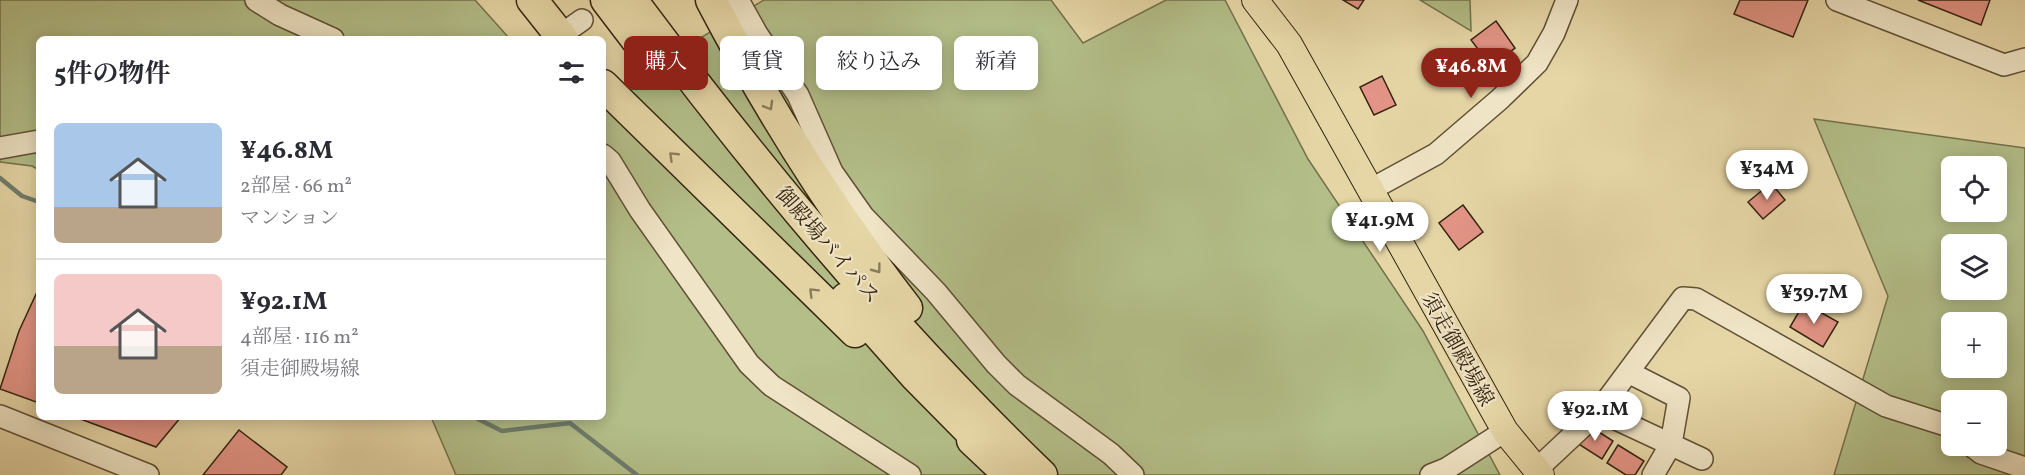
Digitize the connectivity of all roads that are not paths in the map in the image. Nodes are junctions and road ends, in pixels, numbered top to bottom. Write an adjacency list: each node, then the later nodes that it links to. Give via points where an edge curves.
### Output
1 (256, 0): 11 (street)
2 (532, 0): 10 (highway)
3 (606, 0): 30 (highway, 御殿場バイパス, via 831,282)
4 (632, 0): 31 (highway, 御殿場バイパス, via 749,153 844,266)
5 (711, 0): 32 (highway, one-way to 32, via 792,146 848,231 946,359)
6 (738, 0): 33 (street, via 798,95 832,172 863,216 1017,385 1111,454)
7 (1255, 0): 17 (main road, 須走御殿場線, via 1289,44)
8 (1567, 0): 17 (street, via 1537,63 1500,99 1436,154)
9 (1837, 0): 12 (street, via 2004,65)
10 (565, 34)
11 (326, 36)
12 (2025, 59)
13 (606, 88): 30 (highway, one-way to 13, via 832,312)
14 (36, 142): 15 (street)
15 (0, 148)
16 (606, 158): 29 (street, via 749,364 772,386)
17 (1370, 190): 22 (main road, 須走御殿場線)
18 (1628, 372): 19 (street); 21 (street, via 1683,298 1696,299 1886,406); 23 (street, via 1679,398)
19 (1599, 411): 23 (street); 27 (street)
20 (0, 416): 28 (street)
21 (1941, 424)
22 (1505, 431): 27 (main road, 須走御殿場線); 34 (street)
23 (1671, 444): 25 (street); 35 (street)
24 (1990, 456): 26 (street)
25 (1702, 459)
26 (2025, 468)
27 (1539, 473)
28 (148, 475)
29 (910, 475)
30 (1010, 475)
31 (1042, 475)
32 (1048, 475)
33 (1133, 475)
34 (1431, 475)
35 (1653, 475)

